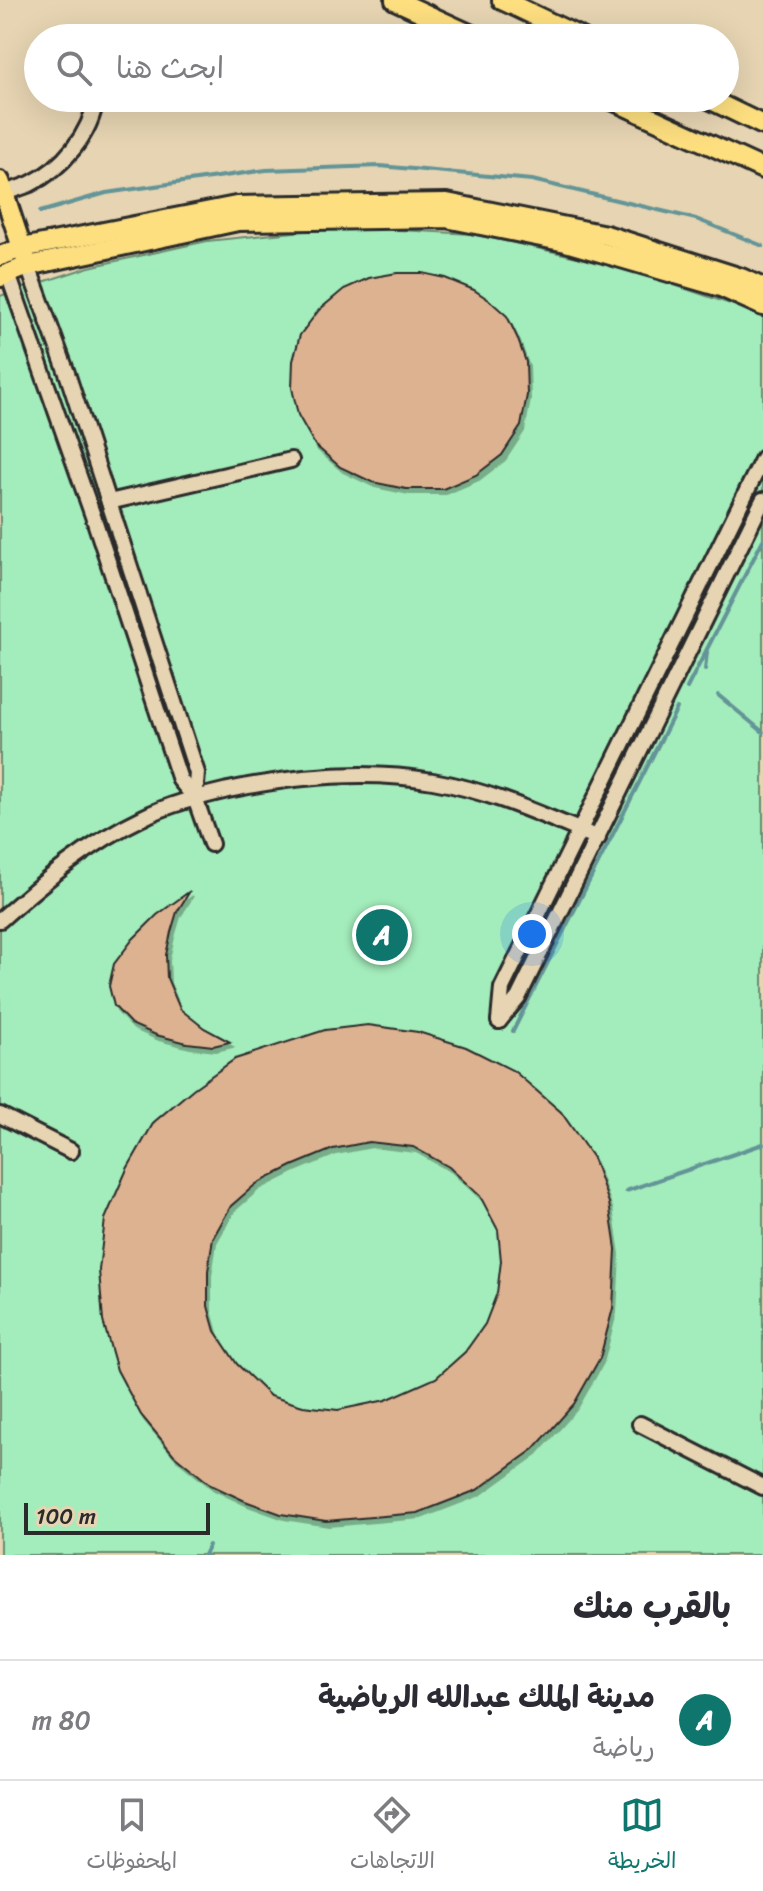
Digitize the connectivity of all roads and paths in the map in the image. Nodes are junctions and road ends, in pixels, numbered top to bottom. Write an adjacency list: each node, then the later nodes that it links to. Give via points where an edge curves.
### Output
1 (395, 0): 3 (main road)
2 (502, 0): 4 (main road)
3 (447, 24)
4 (553, 24)
5 (94, 112): 10 (street, via 81,140 58,164 31,183)
6 (639, 112): 9 (main road)
7 (736, 112): 8 (main road)
8 (763, 125)
9 (763, 169)
10 (1, 189): 12 (main road)
11 (0, 254): 12 (main road); 13 (main road)
12 (25, 257): 13 (main road); 14 (main road, via 236,206 447,203 606,235); 15 (main road, via 238,221 446,218 566,242 721,287); 19 (street)
13 (4, 275): 20 (street, via 94,519 180,780)
14 (763, 288)
15 (763, 306)
16 (763, 458): 21 (street)
17 (291, 460): 19 (street)
18 (763, 500): 22 (street)
19 (109, 502): 20 (street, via 197,773)
20 (195, 798): 21 (street, via 323,775 380,775 483,793); 23 (street); 24 (street, via 142,817 89,848)
21 (581, 831): 22 (street); 22 (street, via 502,988 499,1021 518,998)
22 (598, 838)
23 (211, 844)
24 (0, 920)
25 (0, 1115): 26 (street)
26 (71, 1151)
27 (640, 1424): 28 (street)
28 (763, 1487)

